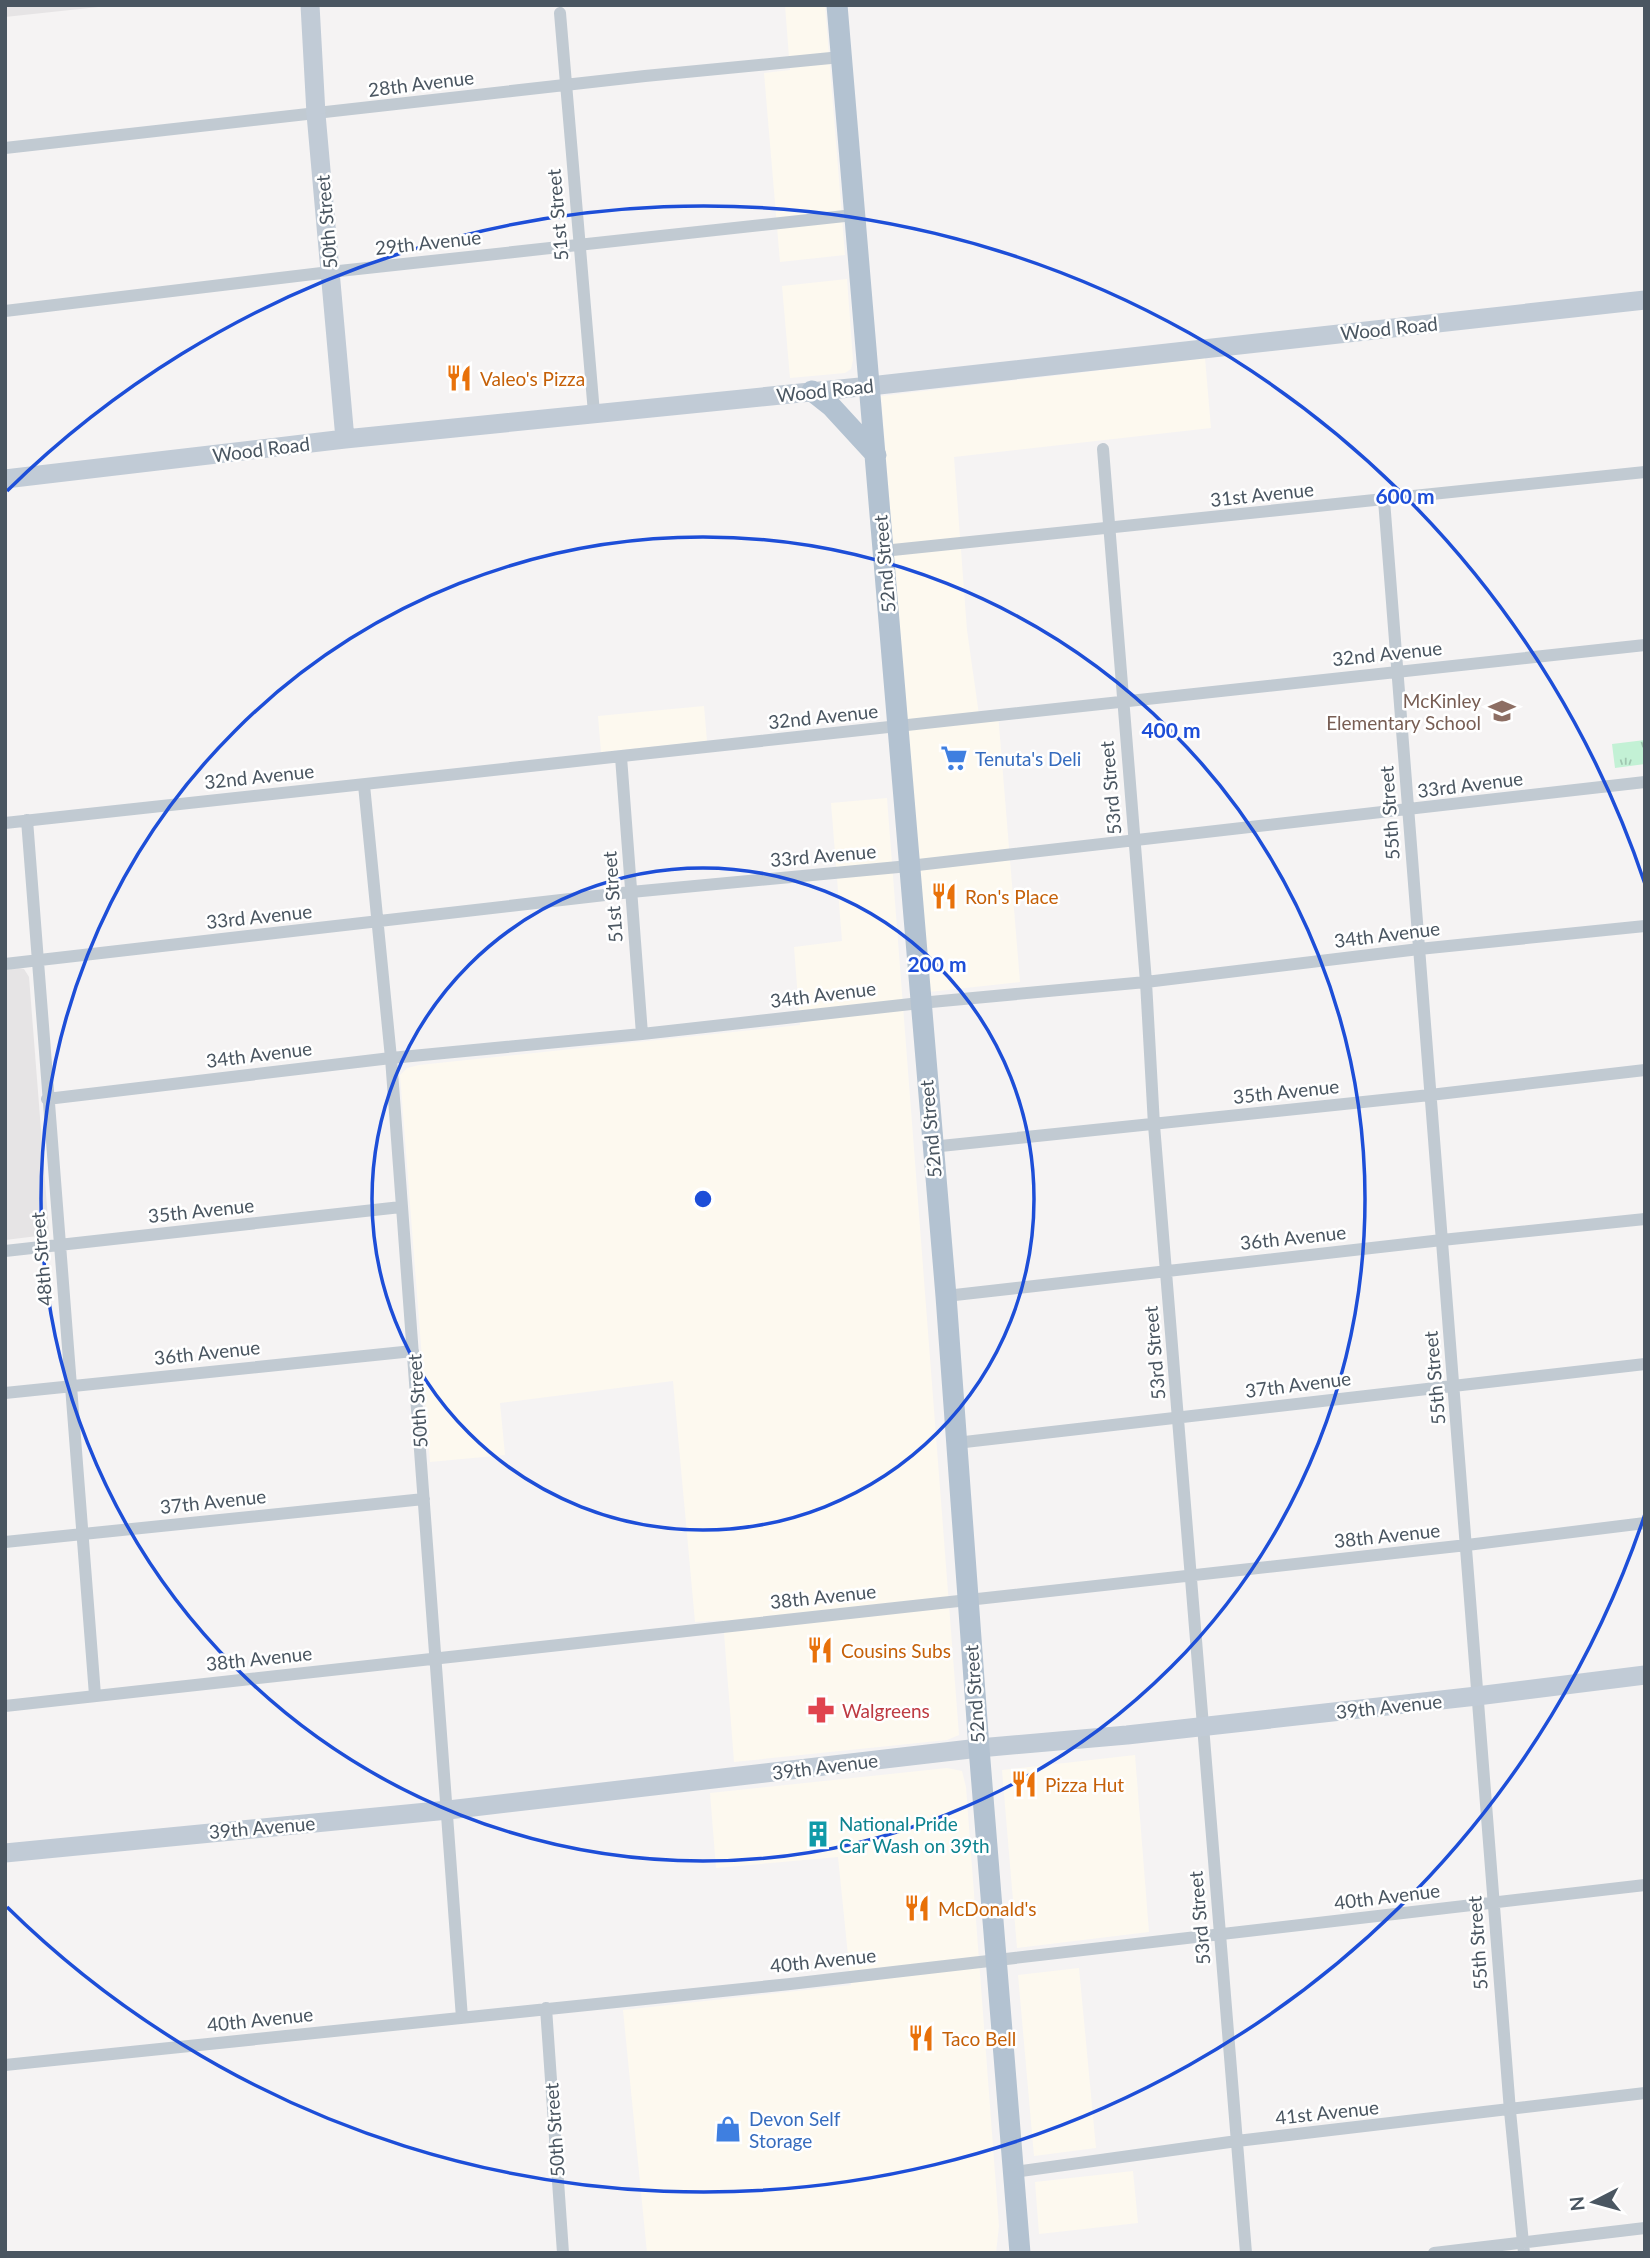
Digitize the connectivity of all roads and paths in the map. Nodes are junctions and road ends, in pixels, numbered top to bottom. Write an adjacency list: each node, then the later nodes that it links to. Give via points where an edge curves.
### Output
1 (310, 5): 6 (street, 50th Street)
2 (837, 5): 4 (main road, 52nd Street)
3 (560, 13): 5 (street, 51st Street)
4 (841, 57): 5 (street, 28th Avenue); 8 (main road, 52nd Street)
5 (566, 85): 6 (street, 28th Avenue); 9 (street, 51st Street)
6 (316, 114): 7 (street, 28th Avenue); 10 (street, 50th Street)
7 (5, 148)
8 (854, 215): 9 (street, 29th Avenue); 13 (main road, 52nd Street)
9 (579, 245): 10 (street, 29th Avenue); 15 (street, 51st Street)
10 (330, 272): 12 (street, 29th Avenue); 16 (street, 50th Street)
11 (1645, 300): 13 (street, Wood Road)
12 (5, 310)
13 (870, 386): 14 (street, Wood Road); 18 (main road, 52nd Street)
14 (812, 391): 15 (street, Wood Road); 18 (main road)
15 (594, 413): 16 (street, Wood Road)
16 (345, 439): 20 (street, Wood Road)
17 (1103, 449): 22 (street, 53rd Street)
18 (876, 455): 23 (main road, 52nd Street)
19 (1645, 472): 21 (street, 31st Avenue)
20 (5, 479)
21 (1384, 500): 22 (street, 31st Avenue); 25 (street, 55th Street)
22 (1109, 529): 23 (street, 31st Avenue); 26 (street, 53rd Street)
23 (883, 551): 27 (main road, 52nd Street)
24 (1645, 645): 25 (street, 32nd Avenue)
25 (1397, 671): 26 (street, 32nd Avenue); 31 (street, 55th Street)
26 (1122, 701): 27 (street, 32nd Avenue); 34 (street, 53rd Street)
27 (897, 727): 28 (street, 32nd Avenue); 35 (main road, 52nd Street)
28 (621, 757): 30 (street, 32nd Avenue); 36 (street, 51st Street)
29 (1645, 782): 31 (street, 33rd Avenue)
30 (364, 785): 32 (street, 32nd Avenue); 37 (street, 50th Street)
31 (1408, 811): 34 (street, 33rd Avenue); 39 (street, 55th Street)
32 (27, 820): 33 (street, 32nd Avenue); 40 (street, 48th Street)
33 (5, 823)
34 (1133, 840): 35 (street, 33rd Avenue); 42 (street, 53rd Street)
35 (909, 866): 36 (street, 33rd Avenue); 43 (main road, 52nd Street)
36 (631, 892): 37 (street, 33rd Avenue); 44 (street, 51st Street)
37 (378, 922): 40 (street, 33rd Avenue); 45 (street, 50th Street)
38 (1645, 926): 39 (street, 34th Avenue)
39 (1419, 949): 42 (street, 34th Avenue); 47 (street, 55th Street)
40 (38, 960): 41 (street, 33rd Avenue); 48 (street, 48th Street)
41 (5, 964)
42 (1146, 982): 43 (street, 34th Avenue); 49 (street, 53rd Street)
43 (920, 1003): 44 (street, 34th Avenue); 50 (main road, 52nd Street)
44 (642, 1034): 45 (street, 34th Avenue)
45 (391, 1058): 48 (street, 34th Avenue); 51 (street, 50th Street)
46 (1645, 1070): 47 (street, 35th Avenue)
47 (1430, 1095): 49 (street, 35th Avenue); 53 (street, 55th Street)
48 (47, 1099): 54 (street, 48th Street)
49 (1154, 1125): 50 (street, 35th Avenue); 56 (street, 53rd Street)
50 (931, 1147): 57 (main road, 52nd Street)
51 (401, 1207): 54 (street, 35th Avenue); 58 (street, 50th Street)
52 (1645, 1219): 53 (street, 36th Avenue)
53 (1442, 1240): 56 (street, 36th Avenue); 60 (street, 55th Street)
54 (59, 1245): 55 (street, 35th Avenue); 61 (street, 48th Street)
55 (5, 1251)
56 (1166, 1270): 57 (street, 36th Avenue); 63 (street, 53rd Street)
57 (946, 1296): 64 (main road, 52nd Street)
58 (413, 1351): 61 (street, 36th Avenue); 65 (street, 50th Street)
59 (1645, 1364): 60 (street, 37th Avenue)
60 (1454, 1386): 63 (street, 37th Avenue); 69 (street, 55th Street)
61 (70, 1387): 62 (street, 36th Avenue); 67 (street, 48th Street)
62 (5, 1393)
63 (1179, 1418): 64 (street, 37th Avenue); 70 (street, 53rd Street)
64 (956, 1443): 71 (main road, 52nd Street)
65 (424, 1499): 67 (street, 37th Avenue); 72 (street, 50th Street)
66 (1645, 1523): 69 (street, 38th Avenue)
67 (83, 1534): 68 (street, 37th Avenue); 74 (street, 48th Street)
68 (5, 1542)
69 (1467, 1545): 70 (street, 38th Avenue); 75 (street, 55th Street)
70 (1191, 1575): 71 (street, 38th Avenue); 77 (street, 53rd Street)
71 (967, 1599): 72 (street, 38th Avenue); 78 (main road, 52nd Street)
72 (436, 1658): 74 (street, 38th Avenue); 79 (street, 50th Street)
73 (1645, 1675): 75 (street, 39th Avenue)
74 (95, 1695): 76 (street, 38th Avenue)
75 (1477, 1696): 77 (street, 39th Avenue); 82 (street, 55th Street)
76 (5, 1706)
77 (1202, 1726): 78 (street, 39th Avenue); 83 (street, 53rd Street)
78 (979, 1748): 79 (street, 39th Avenue); 84 (main road, 52nd Street)
79 (448, 1810): 80 (street, 39th Avenue); 86 (street, 50th Street)
80 (5, 1853)
81 (1645, 1885): 82 (street, 40th Avenue)
82 (1494, 1903): 83 (street, 40th Avenue); 89 (street, 55th Street)
83 (1219, 1935): 84 (street, 40th Avenue); 90 (street, 53rd Street)
84 (997, 1960): 85 (street, 40th Avenue); 91 (main road, 52nd Street)
85 (546, 2008): 86 (street, 40th Avenue); 94 (street, 50th Street)
86 (462, 2018): 87 (street, 40th Avenue)
87 (5, 2065)
88 (1645, 2094): 89 (street, 41st Avenue)
89 (1510, 2111): 90 (street, 41st Avenue); 93 (street, 55th Street)
90 (1237, 2141): 91 (street, 41st Avenue); 96 (street, 53rd Street)
91 (1014, 2172): 95 (main road, 52nd Street)
92 (1645, 2228): 93 (street)
93 (1524, 2247): 97 (street)
94 (563, 2253)
95 (1020, 2253)
96 (1246, 2253)
97 (1434, 2253)

